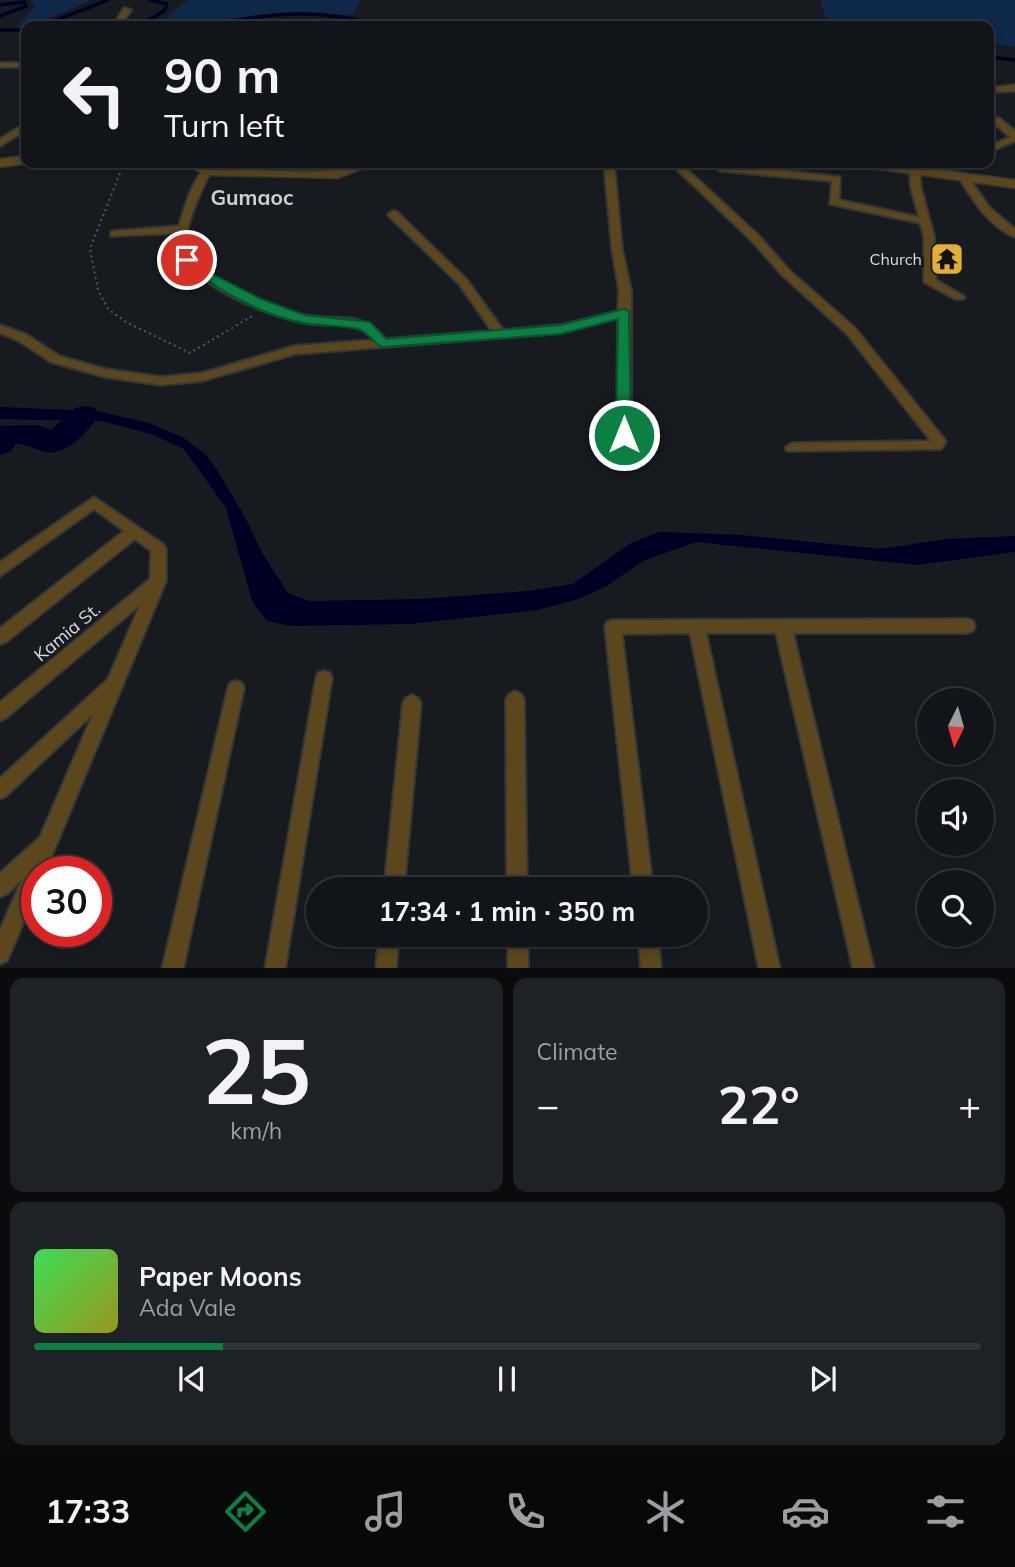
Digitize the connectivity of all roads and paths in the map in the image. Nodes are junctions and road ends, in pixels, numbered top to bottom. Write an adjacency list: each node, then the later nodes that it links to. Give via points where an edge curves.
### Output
1 (127, 10): 2 (street)
2 (120, 21)
3 (0, 65): 4 (street)
4 (21, 65)
5 (1015, 88): 6 (street)
6 (994, 90)
7 (994, 120): 9 (street)
8 (21, 129): 10 (street)
9 (1015, 137): 11 (street)
10 (0, 143)
11 (994, 147)
12 (21, 161): 13 (street)
13 (0, 163)
14 (122, 168): 33 (path, via 90,249 98,290 108,309 157,340 190,354)
15 (200, 168): 24 (street)
16 (356, 168): 24 (street, via 338,174)
17 (609, 168): 34 (street)
18 (680, 168): 39 (street, via 854,334 939,442 936,446)
19 (728, 168): 28 (street, via 837,179 834,202)
20 (915, 168): 28 (street)
21 (924, 168): 23 (street)
22 (937, 168): 23 (street)
23 (931, 170): 25 (street)
24 (206, 171): 29 (street)
25 (964, 177): 26 (street); 31 (street, via 975,197)
26 (1015, 184)
27 (393, 214): 36 (street, via 463,282)
28 (925, 221): 32 (street, via 930,282)
29 (185, 229): 30 (street); 33 (street, via 180,244 187,260 212,279)
30 (115, 234)
31 (1015, 234)
32 (959, 297)
33 (269, 307): 37 (street, via 303,319 366,325)
34 (624, 313): 36 (street, via 561,329); 38 (street)
35 (0, 329): 37 (street, via 55,359 105,373 161,381 202,377 294,350)
36 (499, 332): 37 (street)
37 (383, 343)
38 (624, 435)
39 (792, 448)
40 (135, 531): 41 (street, via 94,502); 42 (street, via 159,549); 46 (street)
41 (0, 570)
42 (158, 581): 48 (street); 52 (street, Kamia St.)
43 (967, 626): 45 (street)
44 (697, 627): 45 (street); 57 (street, via 613,627); 68 (street)
45 (783, 627): 69 (street)
46 (0, 637)
47 (324, 678): 64 (street)
48 (115, 681): 53 (street); 54 (street)
49 (236, 688): 63 (street)
50 (515, 699): 56 (street)
51 (412, 703): 55 (street)
52 (0, 713)
53 (0, 790)
54 (48, 840): 58 (street); 62 (street)
55 (395, 877)
56 (517, 877)
57 (642, 877)
58 (0, 887)
59 (388, 947): 65 (street)
60 (518, 947): 66 (street)
61 (649, 947): 67 (street)
62 (0, 954)
63 (172, 968)
64 (275, 968)
65 (386, 968)
66 (518, 968)
67 (651, 968)
68 (770, 968)
69 (864, 968)

